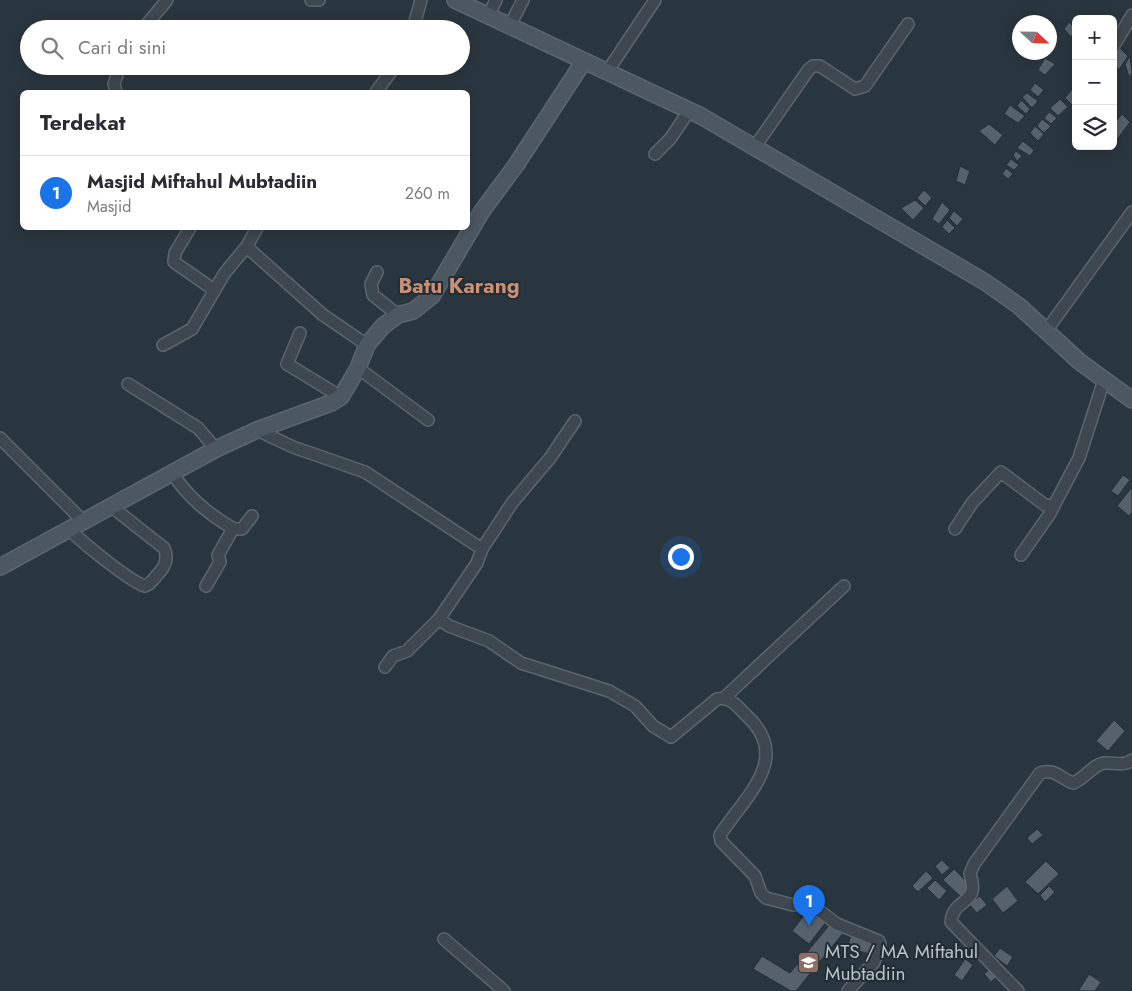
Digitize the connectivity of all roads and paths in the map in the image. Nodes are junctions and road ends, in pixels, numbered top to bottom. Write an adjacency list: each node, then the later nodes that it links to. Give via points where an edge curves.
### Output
1 (167, 0): 11 (street)
2 (311, 0): 3 (street)
3 (319, 0)
4 (421, 0): 12 (street)
5 (454, 0): 10 (street)
6 (496, 0): 10 (street)
7 (522, 0): 14 (street)
8 (655, 0): 17 (street)
9 (1132, 15): 15 (street)
10 (488, 16): 14 (street)
11 (150, 20)
12 (415, 20)
13 (908, 24): 23 (street, via 861,89 855,89 820,66 809,68)
14 (509, 27): 16 (street)
15 (1117, 40)
16 (584, 60): 17 (street); 31 (street, via 482,211 432,296 413,311)
17 (607, 72): 22 (street)
18 (117, 75): 20 (street)
19 (388, 75): 21 (street)
20 (116, 90)
21 (377, 90)
22 (689, 111): 23 (street); 24 (street, via 670,140)
23 (754, 148): 32 (street, via 984,282 1019,306)
24 (655, 154)
25 (1132, 212): 32 (street)
26 (189, 230): 30 (street, via 175,253 174,262)
27 (256, 230): 28 (street)
28 (247, 246): 30 (street); 35 (street, via 317,310)
29 (378, 272): 31 (street, via 371,284 373,295)
30 (214, 290): 34 (street, via 192,328)
31 (398, 315): 35 (street, via 383,326)
32 (1046, 331): 37 (street)
33 (300, 334): 39 (street, via 287,364)
34 (163, 345)
35 (367, 345): 36 (street)
36 (358, 368): 39 (street); 41 (street)
37 (1104, 380): 40 (street); 47 (street, via 1079,458)
38 (128, 384): 45 (street, via 198,428)
39 (341, 397): 43 (street)
40 (1132, 400)
41 (428, 420)
42 (575, 421): 54 (street, via 550,458 512,502)
43 (257, 430): 45 (street); 54 (street, via 365,472)
44 (0, 438): 50 (street)
45 (216, 449): 46 (street)
46 (172, 473): 48 (street); 51 (street, via 202,508)
47 (1053, 506): 52 (street, via 1045,505 1001,472 972,503); 55 (street)
48 (112, 507): 50 (street); 53 (street, via 164,548 165,567 149,584 141,585)
49 (252, 516): 51 (street, via 242,529)
50 (84, 522): 53 (street)
51 (234, 529): 57 (street, via 218,555 220,562)
52 (954, 529)
53 (70, 530): 56 (street)
54 (482, 550): 59 (street, via 477,563)
55 (1022, 555)
56 (0, 567)
57 (206, 586)
58 (844, 586): 61 (street)
59 (439, 618): 60 (street, via 407,650 393,656); 61 (street, via 449,626 489,641 521,663 609,692 635,706 652,726 670,737 717,699)
60 (385, 667)
61 (724, 698): 65 (street, via 754,722 768,747 763,770 720,835 721,841 755,876 766,898 793,905 809,904 837,924 879,941 874,962)
62 (1132, 760): 66 (street, via 1104,763 1073,782 1056,772 1040,773 972,869 972,894 956,910 951,922)
63 (444, 939): 64 (street)
64 (504, 991)
65 (848, 991)
66 (1018, 991)

